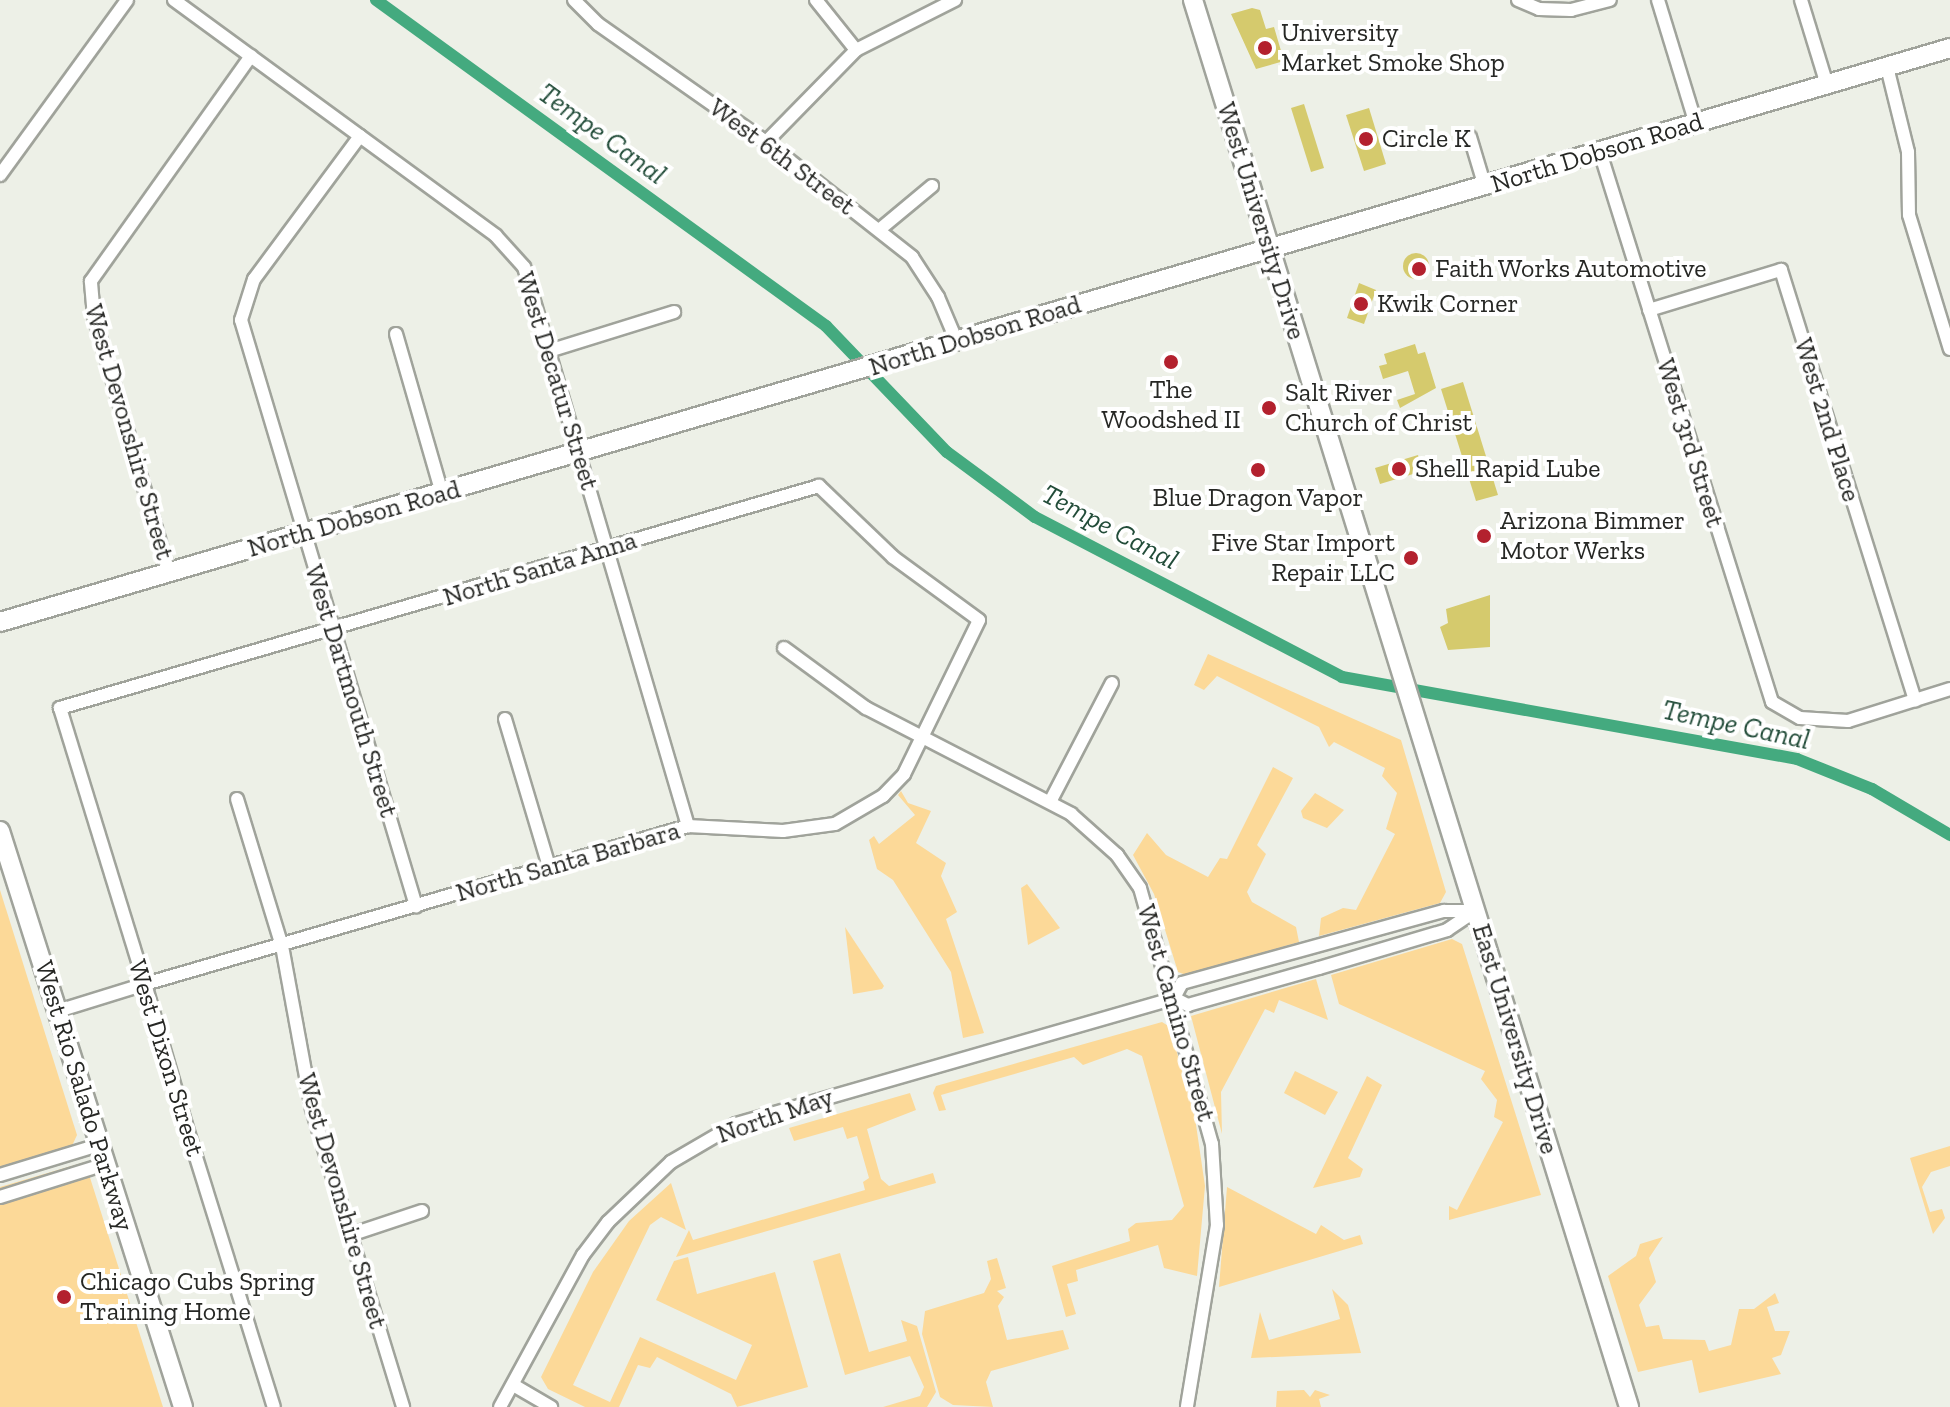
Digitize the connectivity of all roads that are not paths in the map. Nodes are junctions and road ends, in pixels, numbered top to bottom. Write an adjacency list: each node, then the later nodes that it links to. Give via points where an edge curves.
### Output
1 (127, 0): 21 (street)
2 (174, 0): 13 (street, West Decatur Street)
3 (574, 0): 19 (street, West 6th Street, via 598,24)
4 (816, 0): 12 (street)
5 (955, 0): 12 (street)
6 (1518, 0): 7 (street, via 1539,9 1571,10)
7 (1610, 0)
8 (1658, 0): 16 (street)
9 (1801, 0): 15 (street)
10 (1199, 1): 25 (main road, West University Drive)
11 (1950, 48): 14 (main road, North Dobson Road)
12 (856, 50): 19 (street)
13 (251, 56): 17 (street, West Decatur Street); 36 (street, West Devonshire Street, via 91,281 94,317)
14 (1887, 67): 15 (main road, North Dobson Road); 30 (street, via 1908,152 1909,215)
15 (1827, 85): 16 (main road, North Dobson Road)
16 (1696, 124): 20 (main road, North Dobson Road)
17 (360, 136): 31 (street, West Decatur Street, via 509,247 535,292); 34 (street, West Dartmouth Street, via 241,306)
18 (1470, 137): 23 (street)
19 (766, 142): 24 (street, West 6th Street)
20 (1600, 152): 23 (main road, North Dobson Road); 26 (street, West 3rd Street)
21 (0, 175)
22 (932, 186): 24 (street)
23 (1485, 187): 25 (main road, North Dobson Road)
24 (879, 230): 29 (street, West 6th Street, via 925,274)
25 (1270, 249): 29 (main road, North Dobson Road); 41 (main road, West University Drive)
26 (1649, 310): 44 (street, West 3rd Street, via 1772,702 1800,718 1848,721); 44 (street, West 2nd Place, via 1781,270)
27 (674, 312): 31 (street)
28 (396, 334): 33 (street)
29 (957, 342): 32 (main road, North Dobson Road)
30 (1950, 349)
31 (552, 350): 32 (street, West Decatur Street)
32 (582, 453): 33 (main road, North Dobson Road); 35 (street, West Decatur Street)
33 (442, 493): 34 (main road, North Dobson Road)
34 (304, 533): 36 (main road, North Dobson Road); 39 (street, West Dartmouth Street)
35 (607, 549): 37 (street, North Santa Anna, via 819,486 893,557); 39 (street, North Santa Anna); 50 (street, West Decatur Street)
36 (169, 573): 38 (main road, North Dobson Road)
37 (979, 620): 47 (street, North Santa Barbara)
38 (0, 622)
39 (329, 632): 45 (street, North Santa Anna); 53 (street, West Dartmouth Street)
40 (784, 648): 47 (street, West Camino Street, via 837,690)
41 (1400, 671): 54 (main road, East University Drive)
42 (1112, 683): 49 (street)
43 (1950, 689): 44 (street)
44 (1915, 701)
45 (60, 708): 56 (street, West Dixon Street)
46 (505, 719): 52 (street)
47 (919, 736): 49 (street, West Camino Street); 50 (street, North Santa Barbara, via 904,774 883,796 835,824 783,831)
48 (237, 799): 55 (street, West Devonshire Street)
49 (1050, 802): 57 (street, West Camino Street, via 1091,829 1140,888)
50 (688, 826): 52 (street, North Santa Barbara)
51 (0, 831): 58 (main road, West Rio Salado Parkway)
52 (549, 867): 53 (street, North Santa Barbara)
53 (416, 906): 55 (street, North Santa Barbara)
54 (1475, 911): 57 (street, North May, via 1433,935 1188,1005); 57 (street, North May, via 1444,911 1182,983); 72 (main road, East University Drive)
55 (282, 946): 56 (street, North Santa Barbara); 64 (street, West Devonshire Street, via 312,1109)
56 (145, 984): 58 (street, North Santa Barbara); 67 (street, West Dixon Street)
57 (1174, 998): 65 (street, North May, via 756,1117 706,1140 671,1162 608,1222 583,1255); 71 (street, West Camino Street, via 1207,1113 1216,1198)
58 (58, 1011): 59 (main road, West Rio Salado Parkway)
59 (99, 1145): 60 (main road, West Rio Salado Parkway); 61 (street)
60 (105, 1164): 62 (street); 66 (main road, West Rio Salado Parkway)
61 (0, 1175)
62 (0, 1197)
63 (422, 1211): 64 (street)
64 (350, 1235): 68 (street, West Devonshire Street)
65 (515, 1386): 69 (street, North May); 70 (street)
66 (183, 1407)
67 (274, 1407)
68 (403, 1407)
69 (500, 1407)
70 (551, 1407)
71 (1187, 1407)
72 (1629, 1407)

